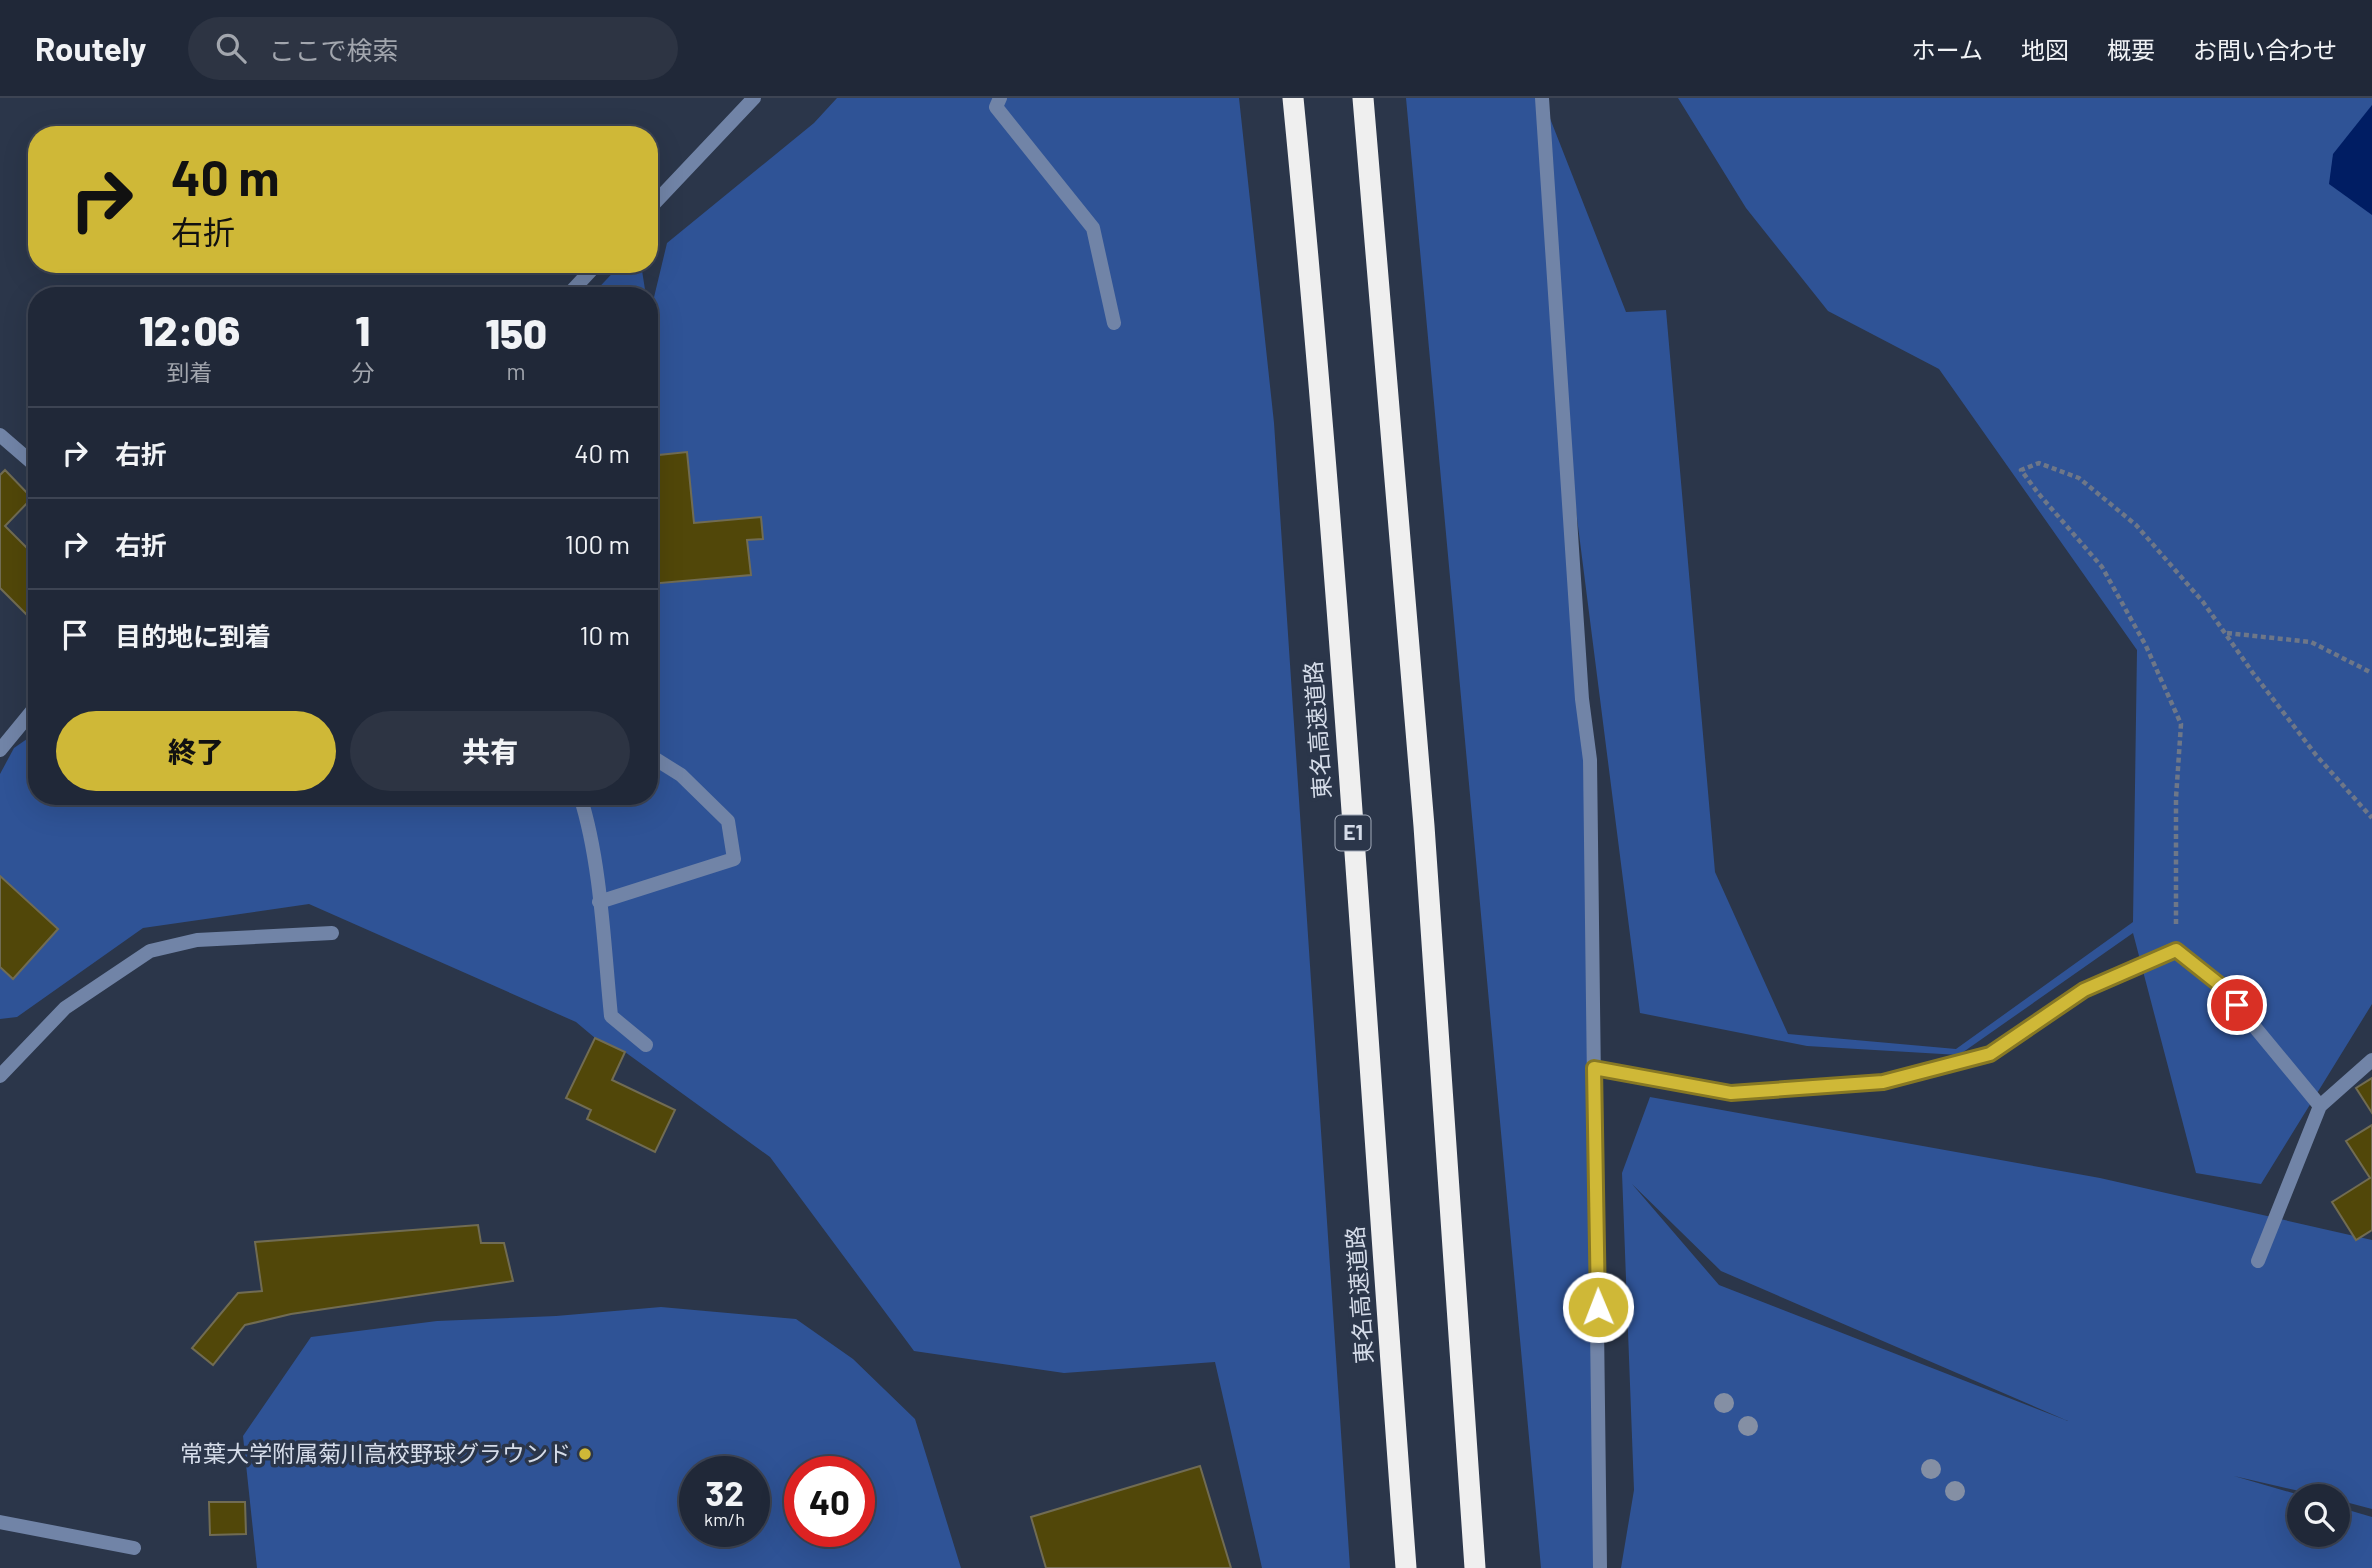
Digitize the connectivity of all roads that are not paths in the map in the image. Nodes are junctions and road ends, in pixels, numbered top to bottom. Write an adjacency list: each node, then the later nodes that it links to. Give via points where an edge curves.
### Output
1 (754, 98): 6 (street)
2 (1000, 98): 9 (street, via 996,107 1093,228)
3 (1293, 98): 26 (highway, 東名高速道路 / E1)
4 (1363, 98): 27 (highway, via 1424,826)
5 (1542, 98): 20 (street, via 1582,699 1590,760)
6 (658, 199)
7 (589, 273): 8 (street)
8 (575, 287)
9 (1114, 323)
10 (0, 435): 11 (street)
11 (28, 459)
12 (28, 716): 13 (street)
13 (0, 750)
14 (658, 761): 16 (street, via 681,775 727,821 734,859)
15 (583, 805): 16 (street)
16 (599, 902): 18 (street, via 611,1016)
17 (332, 933): 21 (street, via 197,940 150,951 65,1008)
18 (646, 1045)
19 (2372, 1060): 22 (street)
20 (1594, 1068): 22 (street, via 1731,1093 1883,1082 1990,1054 2084,990 2176,950 2220,985); 28 (street)
21 (0, 1076)
22 (2320, 1106): 23 (street)
23 (2258, 1261)
24 (0, 1522): 25 (street)
25 (134, 1548)
26 (1406, 1568)
27 (1475, 1568)
28 (1600, 1568)

